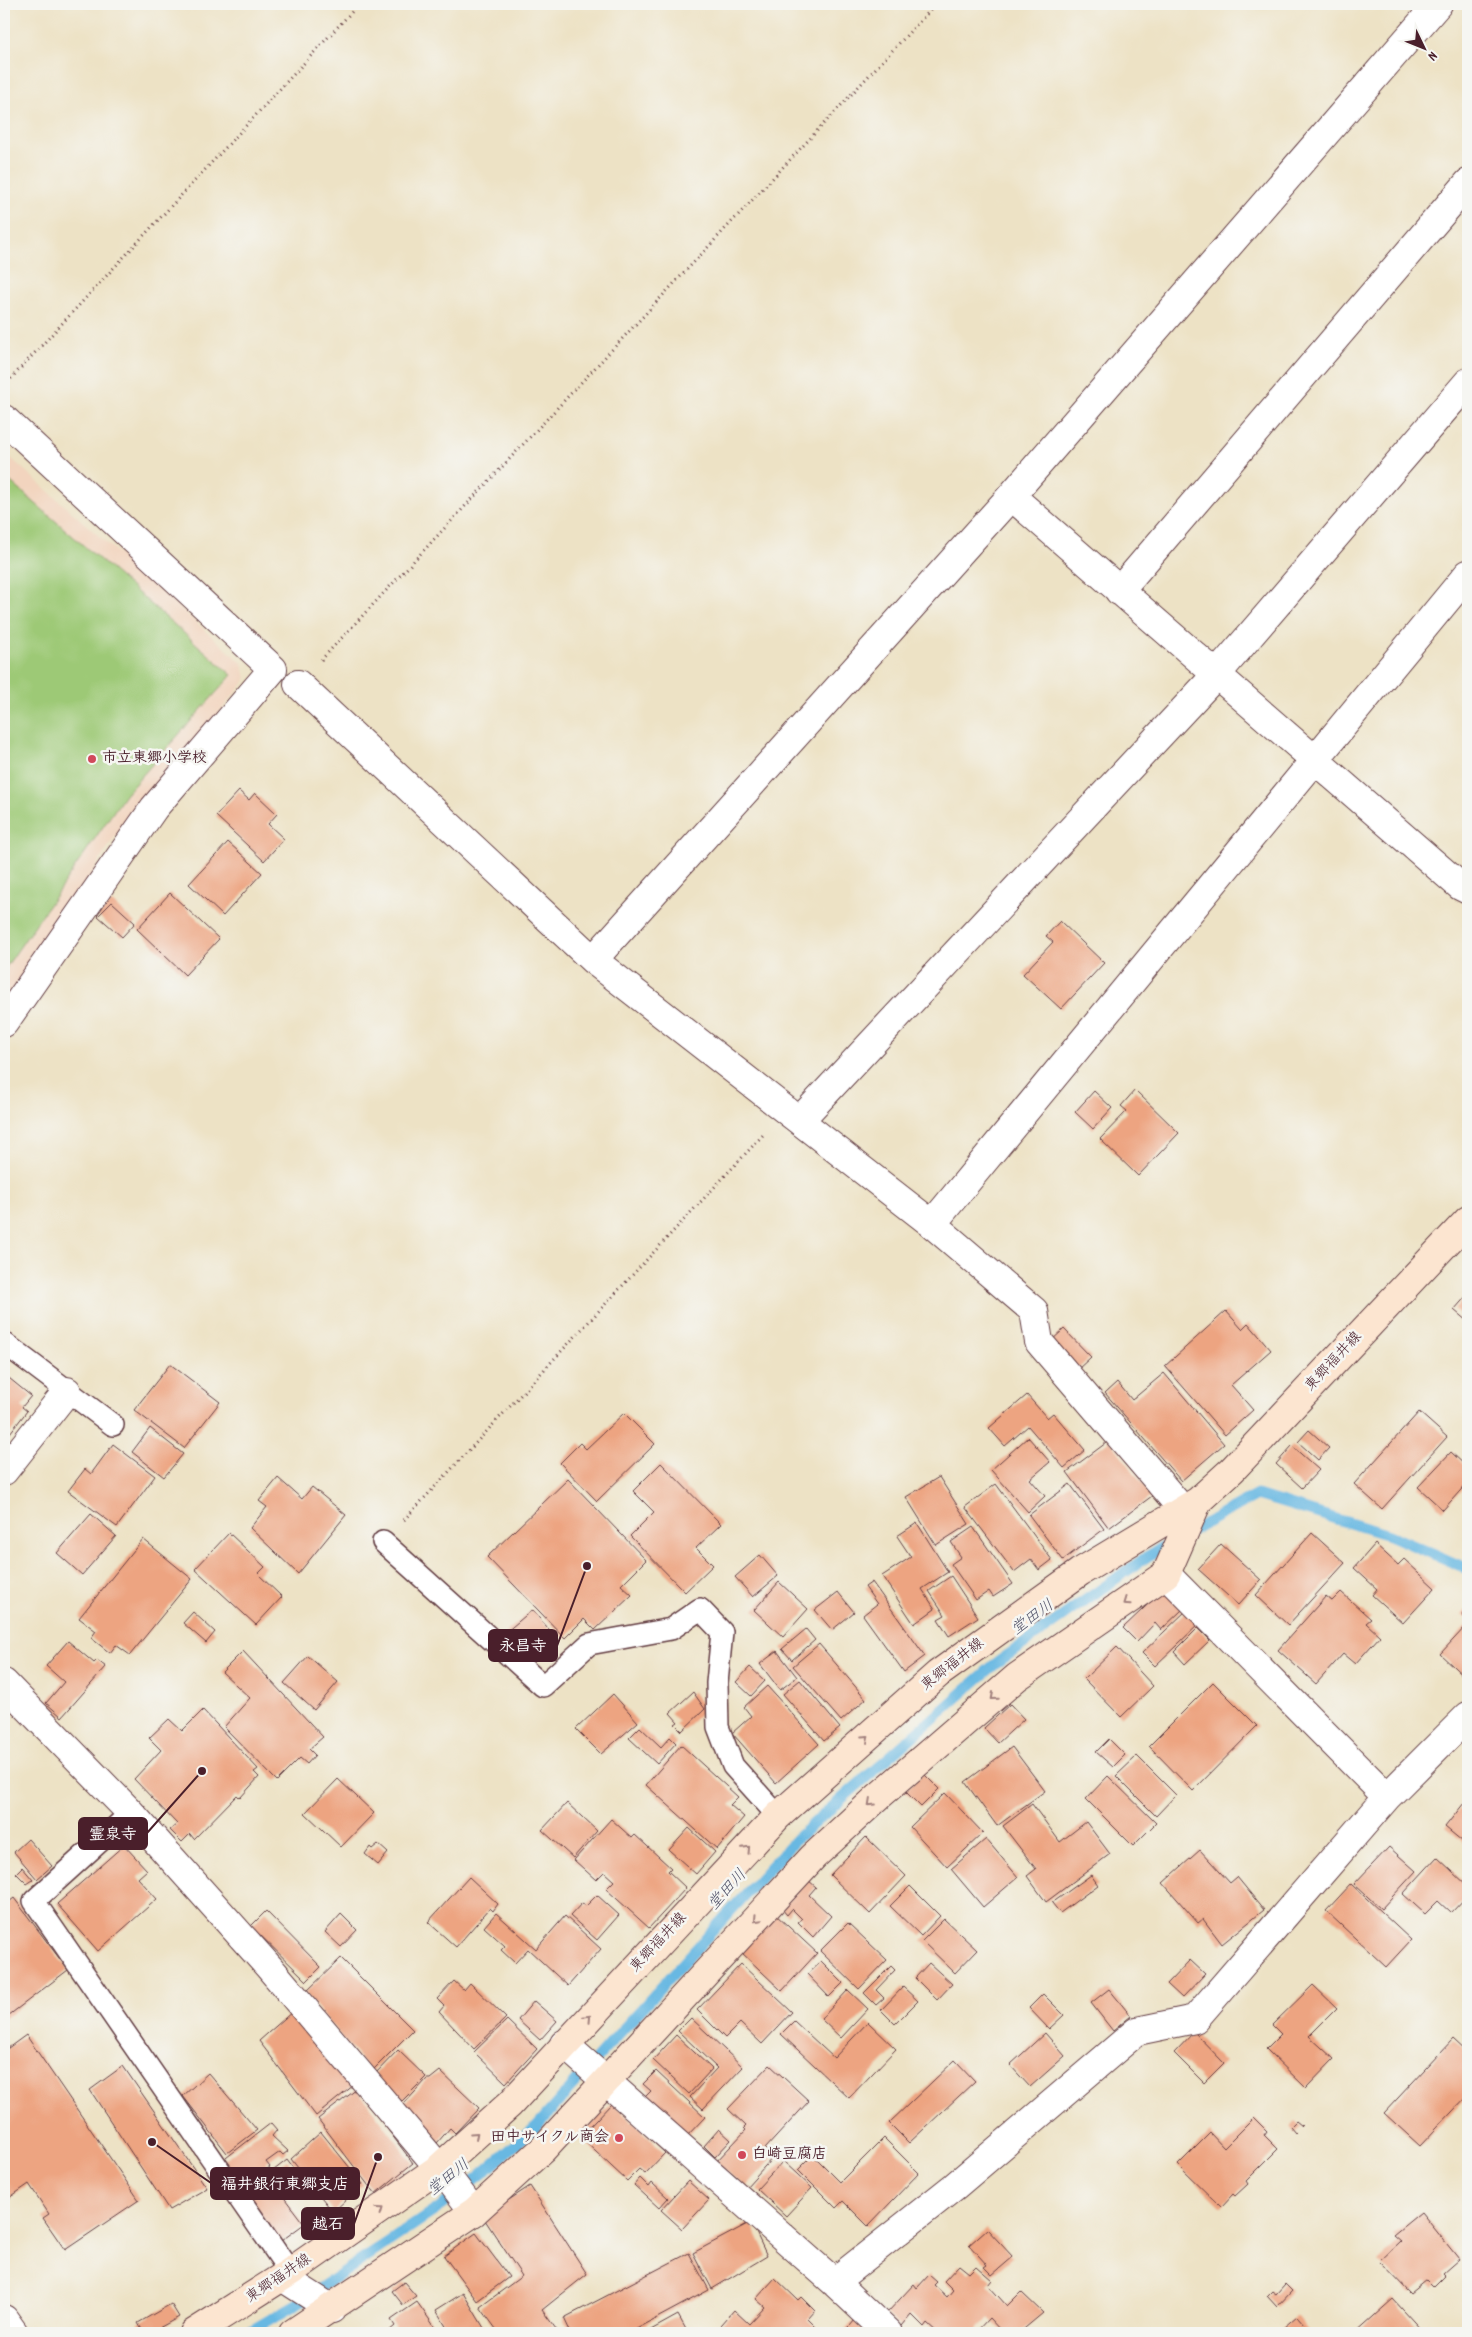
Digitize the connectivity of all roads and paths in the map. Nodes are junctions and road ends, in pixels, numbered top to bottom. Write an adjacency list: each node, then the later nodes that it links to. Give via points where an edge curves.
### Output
1 (359, 4): 6 (path)
2 (936, 4): 12 (path)
3 (1429, 7): 8 (street)
4 (1468, 183): 10 (street)
5 (1468, 382): 11 (street)
6 (4, 387)
7 (4, 418): 16 (street, via 273,669 154,808)
8 (1011, 496): 10 (street); 15 (street)
9 (1468, 574): 13 (street)
10 (1120, 590): 11 (street)
11 (1216, 675): 13 (street); 17 (street)
12 (298, 684): 15 (street)
13 (1315, 760): 14 (street); 19 (street)
14 (1468, 890)
15 (593, 960): 17 (street)
16 (4, 1023)
17 (794, 1115): 19 (street); 25 (path)
18 (1468, 1220): 24 (main road, 東郷福井線, via 1232,1470)
19 (932, 1224): 24 (street, via 1034,1311 1039,1342)
20 (4, 1344): 21 (lane)
21 (67, 1391): 22 (lane); 23 (street)
22 (113, 1425)
23 (4, 1471)
24 (1191, 1506): 26 (main road, 東郷福井線); 31 (main road, 東郷福井線, one-way to 24, via 938,1674 1080,1572)
25 (382, 1542): 31 (lane, via 543,1686 589,1644 671,1629 700,1609 722,1632 717,1682 718,1727 732,1766)
26 (1171, 1564): 29 (street); 33 (main road, one-way to 33, via 1017,1677 879,1796 813,1858)
27 (4, 1683): 30 (street)
28 (1468, 1716): 29 (street)
29 (1387, 1798): 37 (street, via 1195,2019 1137,2031 955,2186)
30 (131, 1813): 34 (street, via 269,1966); 36 (lane, via 34,1901)
31 (778, 1816): 32 (main road, 東郷福井線, one-way to 31)
32 (564, 2044): 33 (street); 34 (main road, 東郷福井線, one-way to 32, via 510,2104)
33 (606, 2082): 35 (main road, via 542,2150); 37 (street)
34 (439, 2168): 35 (street); 36 (main road, 東郷福井線, one-way to 34)
35 (474, 2212): 38 (main road)
36 (286, 2275): 38 (street); 41 (main road, 東郷福井線)
37 (834, 2282): 43 (street)
38 (332, 2309): 42 (main road)
39 (4, 2319): 40 (street)
40 (14, 2333)
41 (194, 2333)
42 (292, 2333)
43 (888, 2333)

